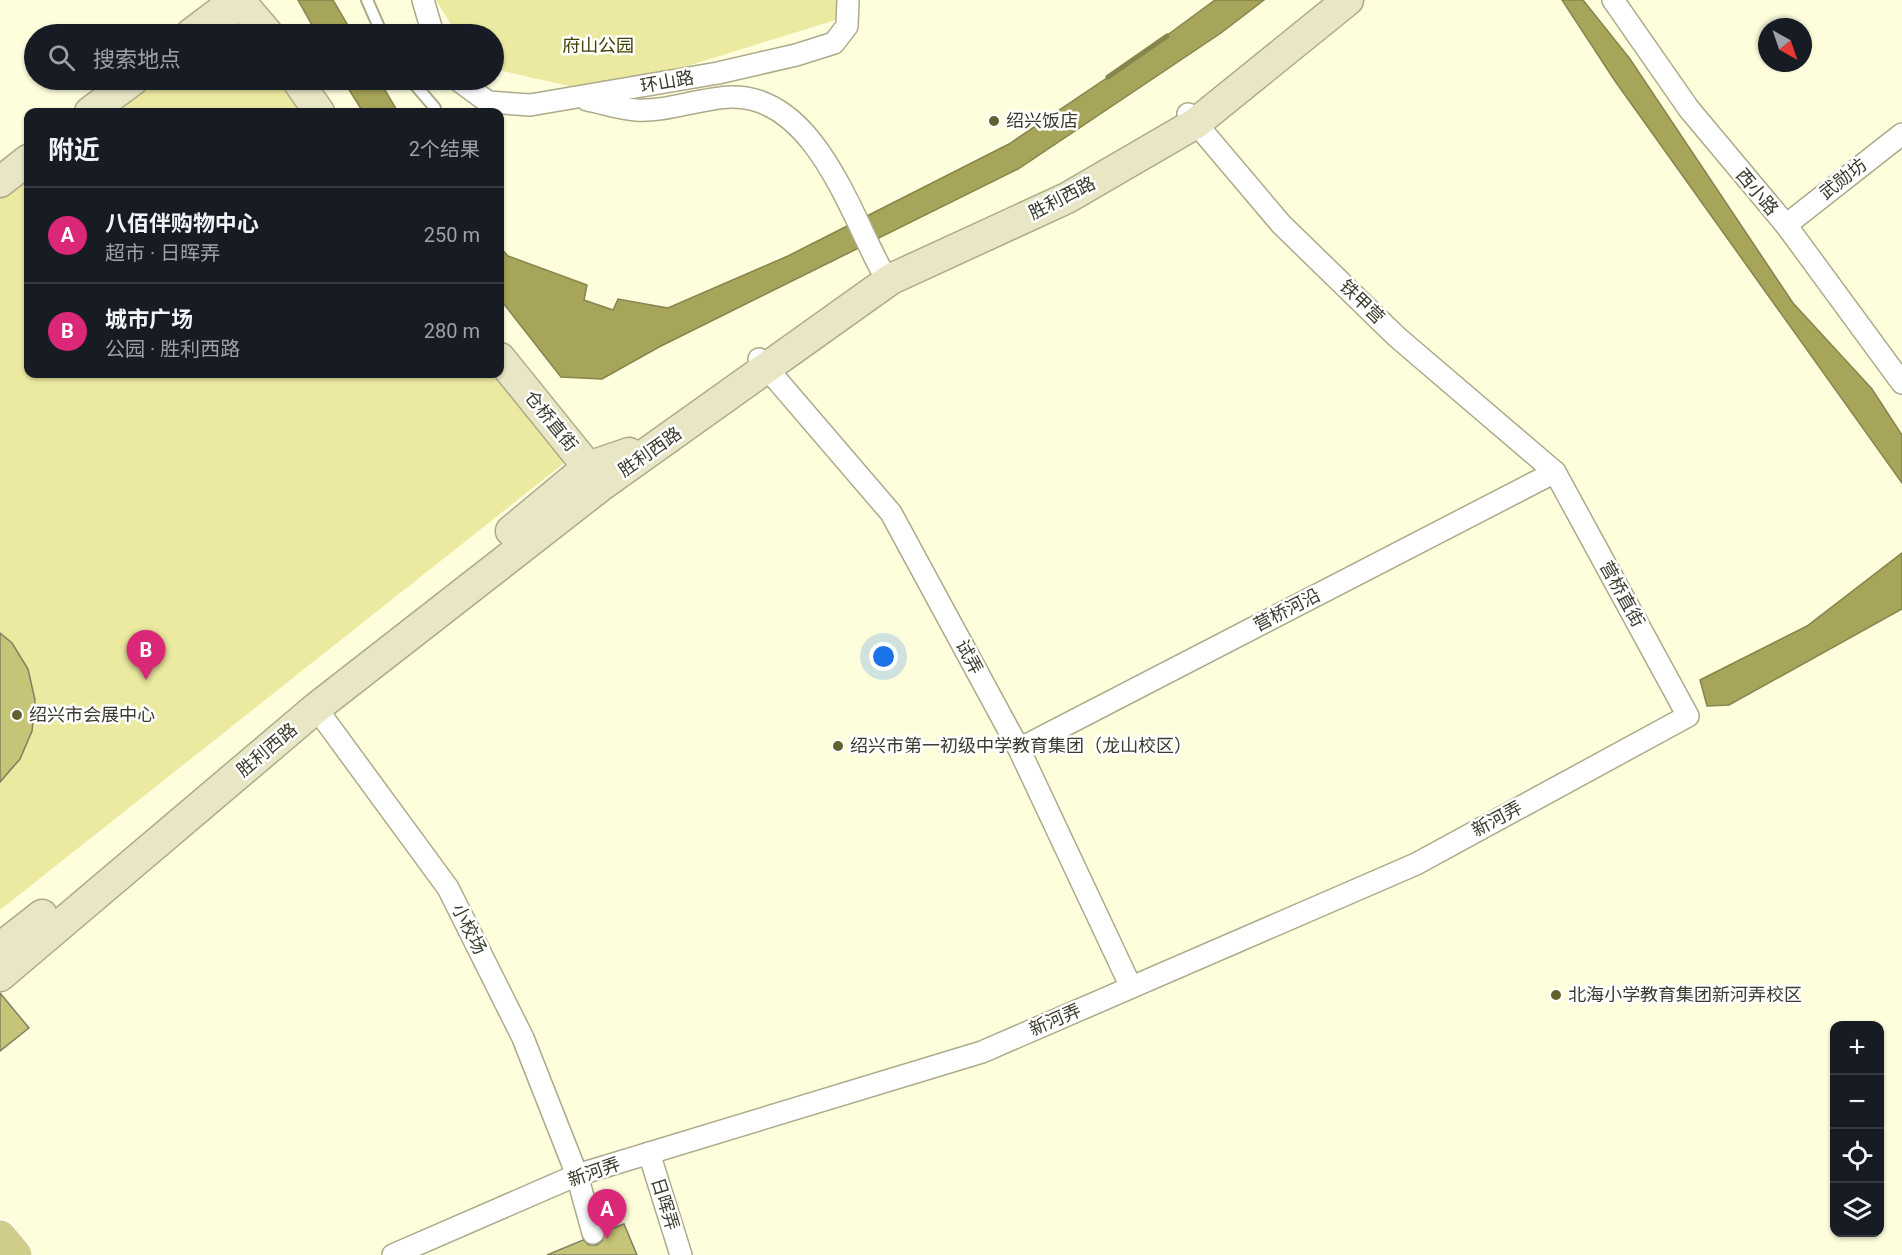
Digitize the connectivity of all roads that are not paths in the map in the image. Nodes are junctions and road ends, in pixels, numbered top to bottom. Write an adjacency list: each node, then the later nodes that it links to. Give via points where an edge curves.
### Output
1 (367, 0): 10 (lane)
2 (423, 0): 11 (street)
3 (848, 0): 16 (street, 环山路, via 847,26 834,43 718,73)
4 (1326, 0): 20 (main road, 胜利西路)
5 (1348, 0): 20 (main road, 胜利西路)
6 (1613, 0): 24 (street, 西小路, via 1689,109)
7 (218, 6): 8 (main road); 9 (main road, via 245,7)
8 (201, 24)
9 (259, 24)
10 (378, 24)
11 (430, 24)
12 (120, 90): 17 (main road)
13 (304, 90): 18 (main road)
14 (420, 90): 19 (lane)
15 (472, 90): 16 (street, 环山路, via 488,102 530,105)
16 (575, 97): 25 (street, via 637,110 732,97 771,107 789,117 827,162)
17 (95, 108)
18 (316, 108)
19 (435, 108)
20 (1192, 118): 25 (main road, 胜利西路, via 1058,185); 27 (main road, 胜利西路, via 1067,198 891,279); 29 (street, 铁甲营, via 1281,224 1397,337)
21 (1902, 134): 24 (street, 武勋坊)
22 (24, 163): 23 (main road)
23 (0, 182)
24 (1786, 225): 28 (street, 西小路)
25 (876, 260): 27 (main road, 胜利西路)
26 (504, 363): 30 (main road, 仓桥直街)
27 (763, 363): 30 (main road, 胜利西路); 33 (street, 试弄, via 891,513)
28 (1902, 383)
29 (1555, 472): 32 (street, 营桥直街); 33 (street, 营桥河沿)
30 (595, 476): 31 (main road, 胜利西路); 34 (main road, 胜利西路)
31 (316, 708): 35 (main road, 胜利西路); 38 (street, 小校场, via 448,888 524,1038)
32 (1688, 716): 36 (street, 新河弄, via 1416,864)
33 (1019, 749): 36 (street, 试弄)
34 (0, 948)
35 (0, 976)
36 (1131, 987): 37 (street, 新河弄, via 981,1052)
37 (649, 1154): 38 (street, 新河弄); 43 (street, 日晖弄)
38 (577, 1175): 39 (street, 小校场); 42 (street, 新河弄)
39 (593, 1233)
40 (0, 1237): 41 (main road)
41 (15, 1255)
42 (393, 1255)
43 (681, 1255)

